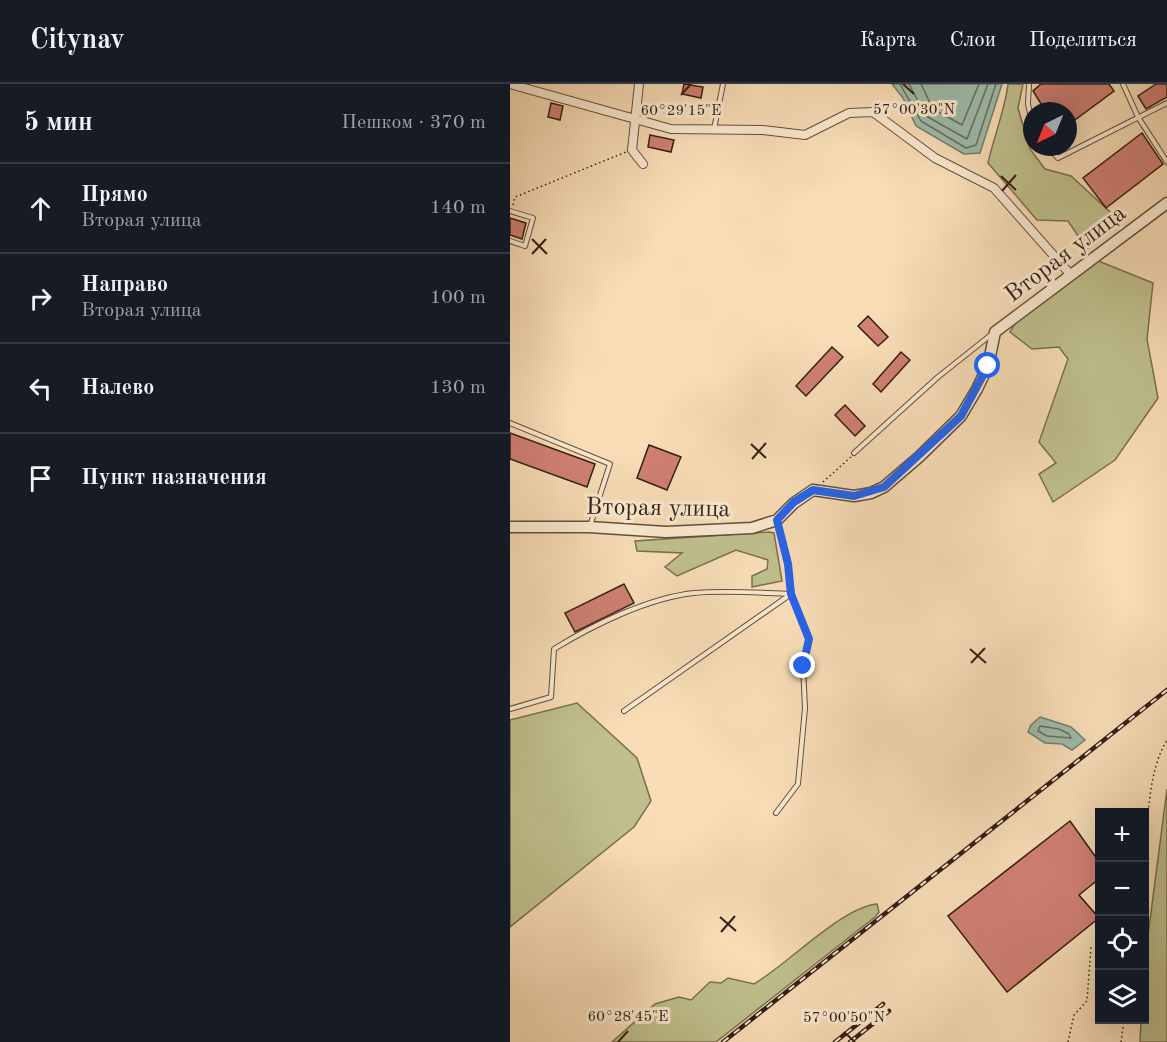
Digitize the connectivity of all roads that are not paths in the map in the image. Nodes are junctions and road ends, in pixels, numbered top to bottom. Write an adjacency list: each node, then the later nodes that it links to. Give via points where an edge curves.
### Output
1 (510, 84): 9 (street)
2 (639, 84): 9 (street)
3 (723, 84): 10 (lane)
4 (1029, 84): 6 (lane)
5 (1123, 84): 8 (lane)
6 (1028, 102)
7 (1167, 103): 8 (lane)
8 (1138, 117): 11 (lane); 12 (lane)
9 (637, 120): 10 (street, via 671,129); 13 (street, via 632,150)
10 (714, 130): 17 (street, via 805,135 849,113 873,112 935,158 994,188)
11 (1077, 148)
12 (1167, 162)
13 (643, 164)
14 (1167, 203): 17 (street, Вторая улица)
15 (511, 211): 16 (lane, via 533,218 525,246)
16 (510, 241)
17 (1070, 274): 18 (street, Вторая улица)
18 (995, 332): 20 (lane, via 938,377); 21 (street, Вторая улица, via 988,366 961,416 919,457 871,493 854,496 813,490)
19 (510, 423): 23 (lane, via 610,464)
20 (855, 453)
21 (777, 520): 23 (street, Вторая улица, via 752,528 666,532); 24 (lane)
22 (510, 527): 23 (street, Вторая улица)
23 (590, 527)
24 (791, 594): 25 (lane, via 693,593 629,611 554,650 551,697); 26 (lane); 27 (lane, via 809,639 803,666 805,708 798,784)
25 (510, 709)
26 (624, 711)
27 (776, 813)

